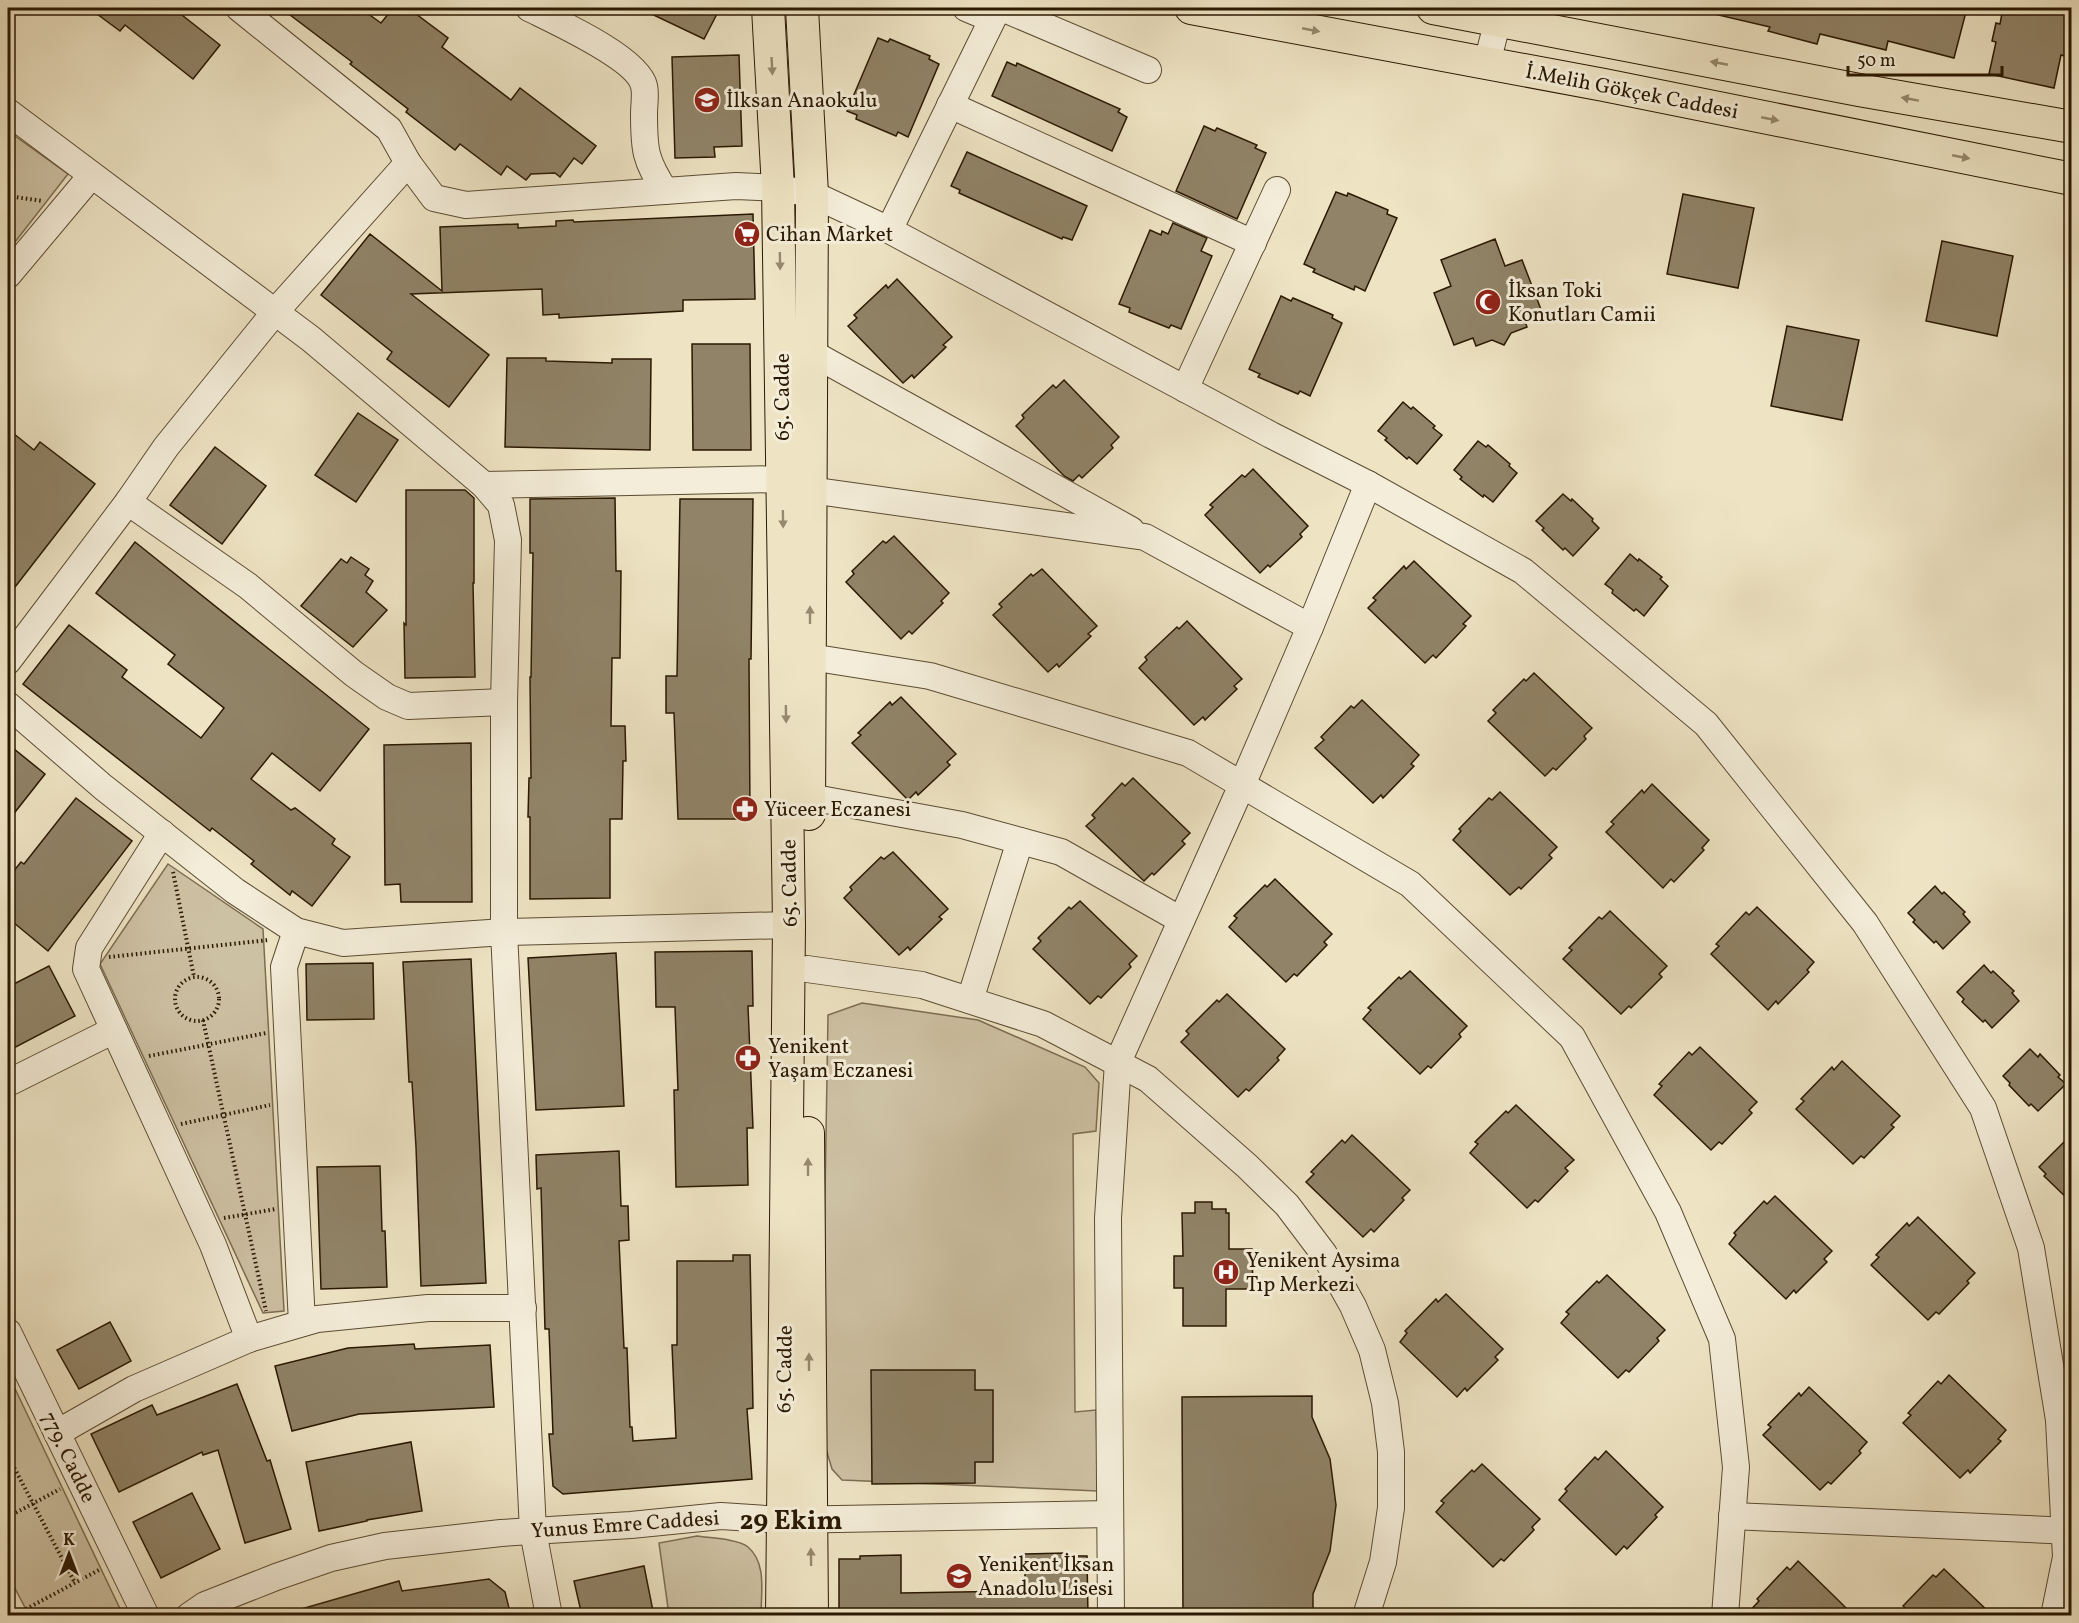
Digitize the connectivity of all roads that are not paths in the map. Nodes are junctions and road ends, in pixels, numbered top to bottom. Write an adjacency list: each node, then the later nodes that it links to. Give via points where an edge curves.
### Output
1 (239, 8): 15 (street, via 389,129)
2 (529, 8): 20 (street, via 583,35 634,68 644,85 644,147)
3 (768, 8): 18 (main road, 65. Cadde, one-way to 18)
4 (802, 8): 21 (main road, 65. Cadde)
5 (966, 8): 8 (street)
6 (1191, 8): 10 (main road, İ.Melih Gökçek Caddesi, one-way to 10)
7 (1433, 8): 9 (main road, İ.Melih Gökçek Caddesi)
8 (998, 11): 11 (street); 12 (street)
9 (1499, 14): 10 (street); 14 (main road, İ.Melih Gökçek Caddesi, one-way to 9, via 1859,90)
10 (1487, 63): 17 (main road, İ.Melih Gökçek Caddesi, one-way to 17)
11 (1148, 70)
12 (950, 105): 22 (street); 23 (street)
13 (8, 112): 16 (street)
14 (2072, 127)
15 (408, 163): 20 (street, via 434,198 465,205); 25 (street)
16 (91, 176): 24 (street); 25 (street)
17 (2072, 179)
18 (778, 189): 20 (street, via 736,186); 21 (street); 28 (main road, 65. Cadde, one-way to 28)
19 (1277, 189): 23 (street)
20 (665, 191)
21 (812, 194): 22 (street); 26 (main road, 65. Cadde)
22 (889, 230): 27 (street)
23 (1252, 243): 27 (street)
24 (8, 275)
25 (275, 312): 30 (street); 31 (street, via 166,447)
26 (810, 352): 28 (main road, 65. Cadde); 32 (street)
27 (1185, 389): 29 (street)
28 (796, 484): 30 (street); 32 (street); 34 (main road, 65. Cadde, one-way to 28); 43 (main road, 65. Cadde, one-way to 43)
29 (1368, 484): 33 (street); 60 (street, via 1523,571 1706,724 1865,923 1983,1108 2031,1248 2059,1420)
30 (484, 485): 36 (street, via 501,505 508,540)
31 (128, 502): 35 (street); 36 (street, via 248,586 387,698 408,706)
32 (1145, 537): 33 (street)
33 (1310, 627): 38 (street)
34 (810, 657): 38 (street, via 930,676 1188,753); 39 (main road, 65. Cadde)
35 (8, 661)
36 (504, 702): 44 (street)
37 (8, 705): 40 (street)
38 (1242, 785): 42 (street); 57 (street, via 1410,884 1572,1037 1668,1212 1722,1339 1736,1467)
39 (809, 796): 41 (street, via 962,825); 46 (main road, 65. Cadde)
40 (171, 840): 45 (street); 48 (street, via 89,948 86,969)
41 (1020, 841): 42 (street, via 1061,852); 47 (street)
42 (1181, 920): 49 (street)
43 (789, 925): 44 (street); 58 (main road, 65. Cadde)
44 (504, 932): 45 (street, via 343,943); 51 (street)
45 (295, 935): 52 (street, via 284,967)
46 (807, 969): 47 (street, via 922,985); 58 (main road, 65. Cadde, one-way to 46)
47 (970, 1000): 49 (street, via 1043,1024)
48 (114, 1030): 50 (street); 54 (street, via 202,1222)
49 (1118, 1062): 56 (street, via 1108,1218); 67 (street, via 1148,1079 1287,1205 1324,1254 1353,1306 1371,1350 1385,1403 1391,1452 1386,1541)
50 (8, 1083)
51 (523, 1308): 52 (street, via 428,1308); 59 (street)
52 (302, 1323): 54 (street)
53 (8, 1332): 55 (street, 779. Cadde)
54 (260, 1336): 55 (street, via 134,1389)
55 (57, 1433): 61 (street, 779. Cadde)
56 (1110, 1514): 58 (street, Yunus Emre Caddesi); 66 (street)
57 (1732, 1516): 60 (street); 68 (street)
58 (796, 1520): 59 (street, Yunus Emre Caddesi, via 721,1516); 64 (main road, 65. Cadde); 65 (main road, 65. Cadde, one-way to 58)
59 (533, 1531): 62 (street, Yunus Emre Caddesi, via 385,1546 332,1558 205,1605); 63 (street)
60 (2068, 1531): 69 (street)
61 (146, 1616)
62 (189, 1616)
63 (549, 1616)
64 (782, 1616)
65 (812, 1616)
66 (1111, 1616)
67 (1366, 1616)
68 (1725, 1616)
69 (2054, 1616)

